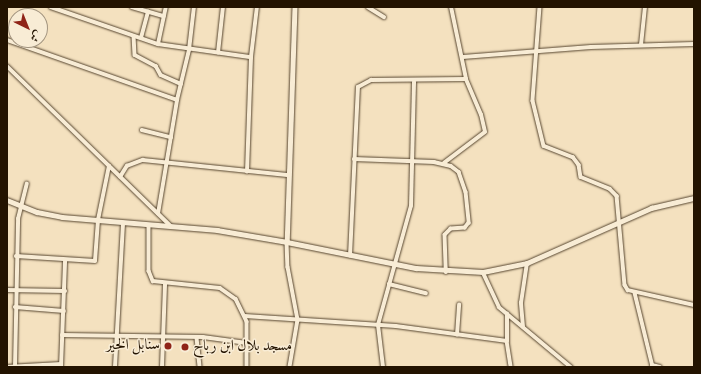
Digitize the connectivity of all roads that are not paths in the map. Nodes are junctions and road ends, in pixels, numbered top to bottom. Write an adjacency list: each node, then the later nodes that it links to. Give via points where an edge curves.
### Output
1 (51, 7): 13 (street)
2 (69, 7): 13 (street)
3 (132, 7): 14 (street)
4 (166, 7): 15 (street)
5 (194, 7): 23 (street)
6 (223, 7): 25 (street)
7 (257, 7): 26 (street)
8 (295, 7): 41 (street)
9 (368, 7): 16 (street)
10 (451, 7): 27 (street)
11 (540, 7): 24 (street)
12 (645, 7): 22 (street)
13 (67, 12): 17 (street)
14 (148, 12): 15 (street); 18 (street)
15 (164, 16): 20 (street)
16 (384, 17)
17 (134, 36): 18 (street); 31 (street, via 135,55 156,66 161,74)
18 (141, 38): 20 (street)
19 (7, 40): 32 (street)
20 (158, 44): 23 (street)
21 (694, 44): 22 (street)
22 (641, 45): 24 (street)
23 (189, 50): 25 (street); 31 (street)
24 (537, 50): 27 (street); 49 (street, via 533,101 544,146 573,157 579,165 580,177 614,192)
25 (218, 53): 26 (street)
26 (251, 57): 40 (street)
27 (463, 57): 29 (street)
28 (7, 66): 39 (street)
29 (466, 79): 30 (street); 38 (street, via 485,132)
30 (414, 82): 35 (street, via 371,80 358,87); 36 (street)
31 (181, 84): 32 (street)
32 (177, 100): 34 (street)
33 (142, 130): 34 (street)
34 (171, 137): 37 (street)
35 (354, 159): 36 (street); 55 (street)
36 (412, 159): 38 (street); 58 (street, via 410,206)
37 (168, 163): 40 (street); 42 (street, via 143,160 131,163); 47 (street)
38 (444, 163): 59 (street, via 463,178 469,223 465,228 451,230 445,235)
39 (109, 166): 42 (street); 48 (street)
40 (247, 172): 41 (street)
41 (289, 175): 53 (street)
42 (120, 177): 47 (street)
43 (27, 184): 46 (street)
44 (694, 198): 49 (street, via 666,204)
45 (7, 200): 46 (street)
46 (20, 206): 48 (street, via 51,215); 54 (street)
47 (158, 214): 52 (street)
48 (98, 220): 50 (street); 56 (street, via 96,259)
49 (621, 221): 57 (street); 67 (street, via 625,285)
50 (123, 223): 51 (street); 77 (street)
51 (149, 225): 52 (street); 61 (street, via 150,277 155,282)
52 (171, 226): 53 (street, via 246,234)
53 (287, 242): 55 (street); 74 (street, via 289,274)
54 (16, 256): 56 (street); 63 (street)
55 (350, 256): 58 (street)
56 (65, 261): 65 (street)
57 (527, 263): 60 (street); 76 (street, via 522,303)
58 (395, 264): 59 (street); 62 (street)
59 (446, 272): 60 (street)
60 (483, 272): 72 (street, via 493,297)
61 (165, 284): 73 (street, via 225,290 236,299); 80 (street)
62 (389, 284): 66 (street); 75 (street)
63 (16, 289): 64 (street); 65 (street); 70 (street)
64 (7, 290)
65 (65, 291): 71 (street)
66 (426, 293)
67 (635, 293): 69 (street); 86 (street)
68 (459, 305): 79 (street)
69 (694, 306)
70 (15, 307): 71 (street); 87 (street)
71 (64, 311): 78 (street)
72 (507, 314): 76 (street); 82 (street)
73 (245, 316): 74 (street); 83 (street)
74 (298, 320): 75 (street); 92 (street)
75 (378, 325): 79 (street); 93 (street)
76 (523, 327): 95 (street)
77 (116, 334): 78 (street); 80 (street); 88 (street)
78 (62, 335): 85 (street)
79 (457, 335): 82 (street)
80 (162, 336): 81 (street); 89 (street)
81 (197, 338): 83 (street); 90 (street)
82 (507, 341): 94 (street)
83 (247, 343): 91 (street)
84 (7, 366): 87 (street)
85 (61, 366): 87 (street)
86 (653, 366): 96 (street)
87 (15, 367)
88 (115, 367)
89 (162, 367)
90 (200, 367)
91 (247, 367)
92 (290, 367)
93 (383, 367)
94 (511, 367)
95 (572, 367)
96 (660, 367)

